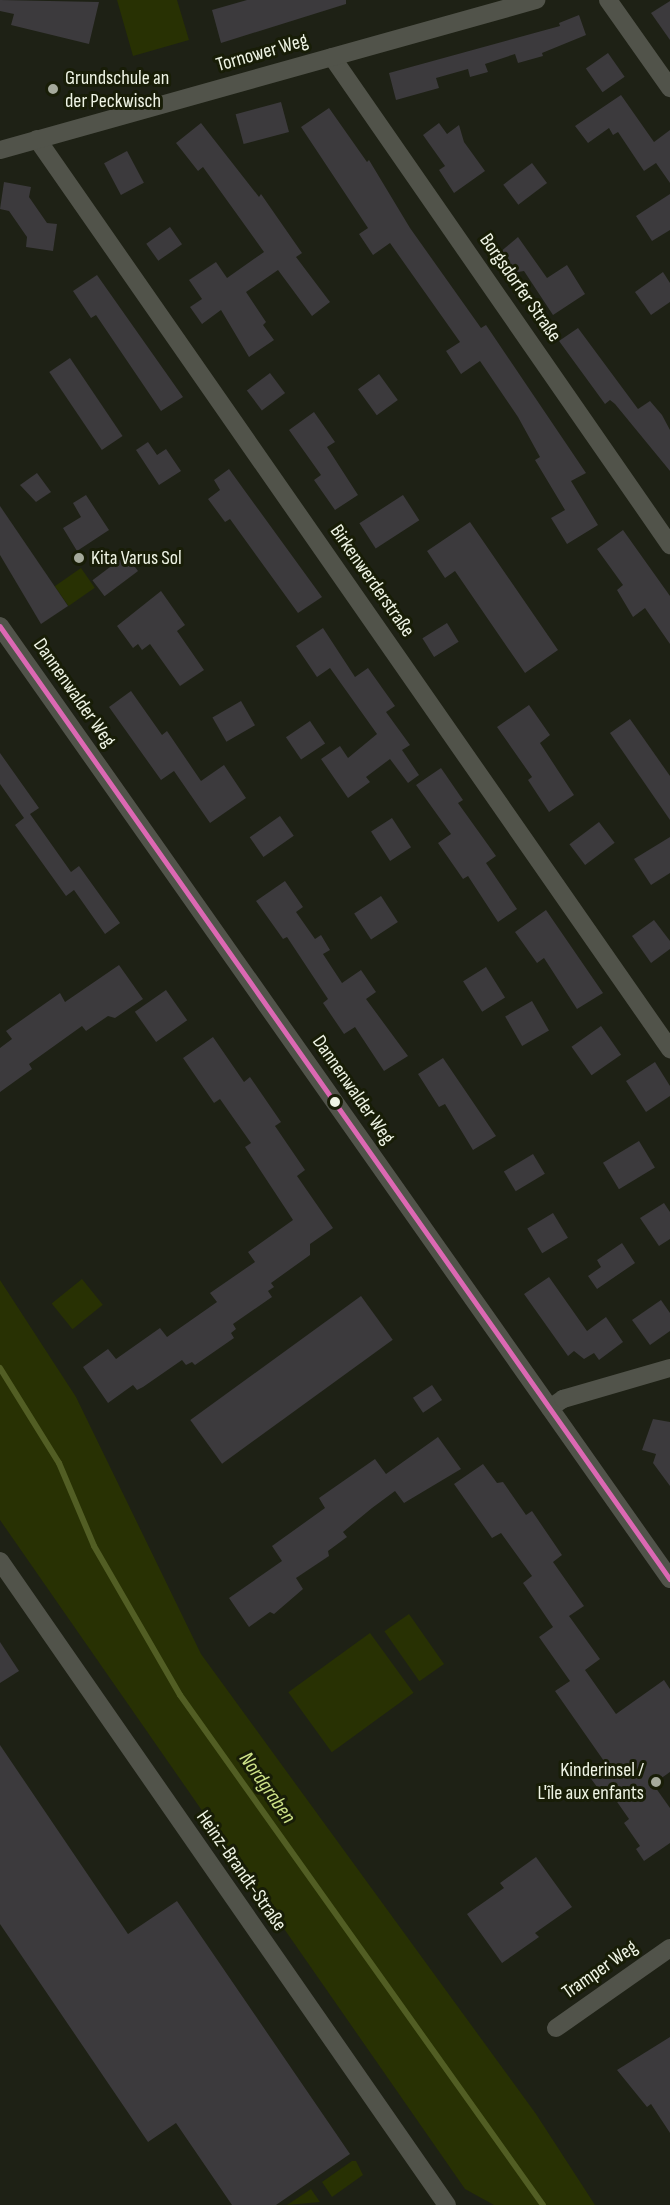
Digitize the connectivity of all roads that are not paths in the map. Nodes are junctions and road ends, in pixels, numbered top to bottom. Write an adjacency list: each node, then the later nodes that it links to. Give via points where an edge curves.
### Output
1 (536, 0): 3 (street, Tornower Weg)
2 (608, 0): 4 (street)
3 (332, 57): 5 (street, Tornower Weg); 7 (street, Borgsdorfer Straße)
4 (670, 88)
5 (37, 140): 6 (street, Tornower Weg); 9 (street, Birkenwerderstraße)
6 (0, 150)
7 (670, 545)
8 (0, 626): 11 (street, Dannenwalder Weg)
9 (670, 1049)
10 (670, 1368): 11 (street, via 562,1399)
11 (550, 1407): 13 (street, Dannenwalder Weg)
12 (0, 1561): 16 (street, Heinz-Brandt-Straße)
13 (670, 1579)
14 (670, 1948): 15 (street, Tramper Weg)
15 (556, 2028)
16 (447, 2205)

